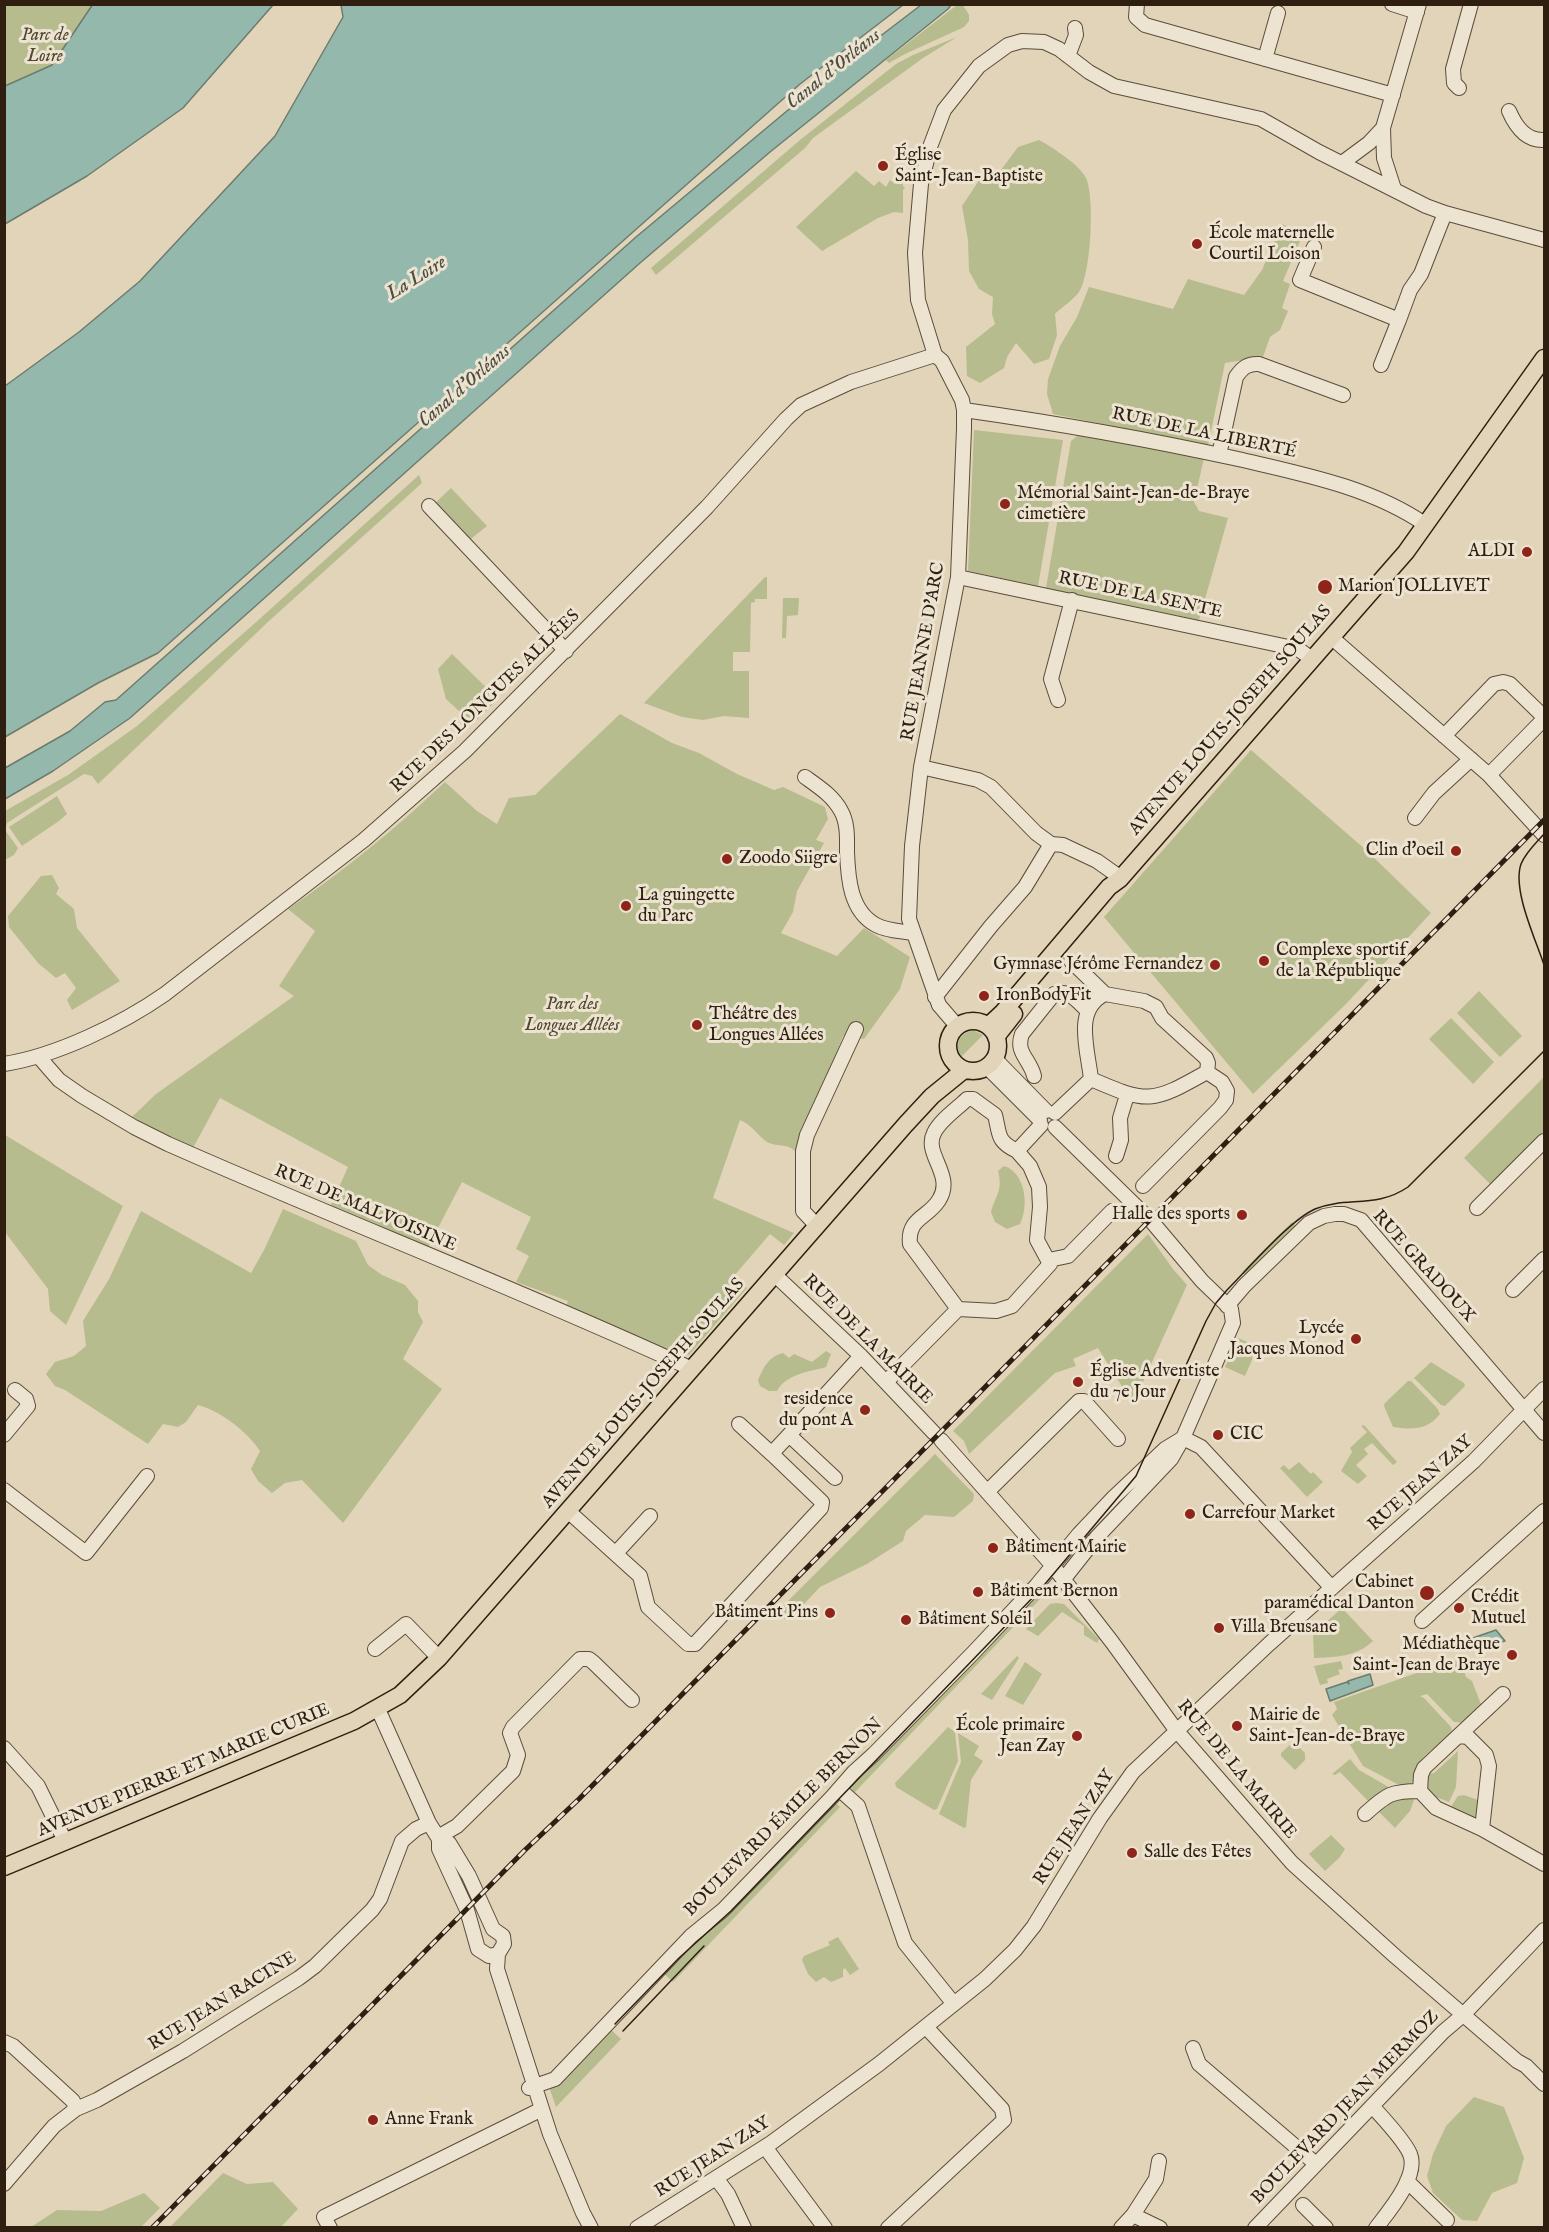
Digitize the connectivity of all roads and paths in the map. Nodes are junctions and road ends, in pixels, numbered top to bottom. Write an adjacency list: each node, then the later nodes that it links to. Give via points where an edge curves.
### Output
1 (1137, 4): 8 (street, via 1136,17 1145,25)
2 (1392, 4): 4 (street)
3 (1471, 4): 9 (street, via 1453,69 1454,83)
4 (1418, 8): 10 (street)
5 (1278, 13): 8 (street)
6 (1075, 28): 7 (street)
7 (1068, 56): 14 (street, RUE JEANNE D'ARC, via 1114,86 1261,119); 20 (street, RUE JEANNE D'ARC, via 1035,40 1008,45 988,58 958,90 941,116 921,184 915,254 917,288)
8 (1264, 59): 10 (street)
9 (1459, 88)
10 (1393, 95): 12 (street)
11 (1509, 111): 13 (street, via 1516,127 1534,141)
12 (1383, 128): 14 (street); 15 (street, via 1384,158)
13 (1545, 140)
14 (1342, 163): 15 (street, RUE JEANNE D'ARC)
15 (1394, 189): 16 (street, RUE JEANNE D'ARC)
16 (1445, 213): 17 (street, RUE JEANNE D'ARC); 19 (street)
17 (1545, 240)
18 (1314, 247): 19 (street, via 1300,280)
19 (1399, 321): 22 (street)
20 (935, 355): 24 (street, RUE JEANNE D'ARC, via 942,361); 31 (street, RUE DES LONGUES ALLÉES, via 851,382 801,405)
21 (1543, 364): 27 (main road, AVENUE LOUIS-JOSEPH SOULAS)
22 (1381, 365)
23 (1343, 396): 25 (street, via 1259,364 1249,365 1236,377)
24 (964, 410): 25 (street, RUE DE LA LIBERTÉ, via 1070,425); 28 (street, RUE JEANNE D'ARC)
25 (1220, 455): 27 (street, RUE DE LA LIBERTÉ, via 1332,481)
26 (429, 506): 31 (street)
27 (1426, 525): 30 (main road, AVENUE LOUIS-JOSEPH SOULAS)
28 (958, 577): 29 (street, RUE DE LA SENTE); 37 (street, RUE JEANNE D'ARC)
29 (1072, 600): 32 (street, RUE DE LA SENTE, via 1298,649); 33 (street, via 1051,679)
30 (1331, 637): 32 (main road, AVENUE LOUIS-JOSEPH SOULAS); 35 (street)
31 (566, 651): 52 (street, RUE DES LONGUES ALLÉES, via 465,751 364,840 140,1011)
32 (1312, 659): 43 (main road, AVENUE LOUIS-JOSEPH SOULAS)
33 (1058, 700)
34 (1545, 718): 35 (street, via 1510,684 1503,682 1494,684); 38 (street)
35 (1444, 736): 36 (street)
36 (1471, 759): 38 (street); 40 (street, via 1434,793)
37 (921, 767): 42 (street, via 978,780 991,787); 44 (street, RUE JEANNE D'ARC, via 912,846)
38 (1489, 775): 41 (street)
39 (805, 777): 44 (street, via 832,797 842,813 853,899 877,926)
40 (1415, 818)
41 (1545, 835)
42 (1051, 844): 43 (street, via 1063,845 1097,861); 47 (street, via 1025,887)
43 (1121, 879): 51 (main road, AVENUE LOUIS-JOSEPH SOULAS, via 1115,891)
44 (911, 929): 47 (street)
45 (1071, 961): 46 (street)
46 (1105, 994): 48 (street); 56 (street, via 1156,1006 1162,1018 1206,1058)
47 (935, 997): 49 (street)
48 (1087, 1010): 57 (street, via 1070,994 1054,994 1019,1042); 58 (street, via 1084,1019)
49 (957, 1026): 51 (main road, via 974,1021); 55 (main road, via 947,1044)
50 (856, 1029): 67 (street, via 804,1147 803,1211)
51 (992, 1031): 53 (main road, via 998,1047)
52 (39, 1057): 54 (street, RUE DES LONGUES ALLÉES); 75 (street, RUE DE MALVOISINE, via 59,1080 168,1144)
53 (991, 1063): 55 (main road, via 974,1071); 60 (street)
54 (4, 1064)
55 (959, 1066): 67 (main road, AVENUE LOUIS-JOSEPH SOULAS)
56 (1207, 1072): 59 (street, via 1174,1091 1156,1096); 64 (street, via 1222,1082 1226,1100)
57 (1034, 1076)
58 (1091, 1079): 59 (street); 60 (street)
59 (1127, 1095): 63 (street)
60 (1047, 1119): 62 (street); 73 (street, via 1149,1220)
61 (1545, 1141): 65 (street)
62 (1017, 1151): 69 (street, via 1030,1166 1039,1186 1036,1240); 72 (street, via 1002,1141 995,1115 973,1099 967,1099 932,1138 944,1189 939,1201 912,1227 910,1244)
63 (1116, 1156)
64 (1143, 1186)
65 (1477, 1208)
66 (1112, 1211): 69 (street, via 1068,1256)
67 (816, 1225): 70 (main road, AVENUE LOUIS-JOSEPH SOULAS)
68 (1545, 1259): 71 (street)
69 (1049, 1260): 72 (street, via 1047,1268 1012,1306 996,1311)
70 (774, 1274): 74 (street, RUE DE LA MAIRIE); 75 (main road, AVENUE LOUIS-JOSEPH SOULAS)
71 (1513, 1290)
72 (958, 1309): 76 (street)
73 (1230, 1310): 79 (street, RUE GRADOUX, via 1236,1294 1309,1223 1324,1216 1344,1214 1361,1220); 84 (street, via 1230,1332)
74 (861, 1356): 76 (street, RUE DE LA MAIRIE); 83 (street)
75 (692, 1368): 91 (main road, AVENUE LOUIS-JOSEPH SOULAS)
76 (886, 1382): 90 (street, RUE DE LA MAIRIE)
77 (1545, 1389): 79 (street, RUE JEAN ZAY)
78 (15, 1390): 82 (street, via 28,1406)
79 (1525, 1410): 81 (street, RUE GRADOUX); 97 (street, RUE JEAN ZAY)
80 (739, 1424): 86 (street)
81 (1545, 1433)
82 (4, 1435)
83 (789, 1435): 86 (street); 88 (street)
84 (1183, 1438): 95 (street, BOULEVARD ÉMILE BERNON, via 1165,1449 1114,1497); 96 (street, via 1171,1459 1097,1537); 97 (street, via 1201,1447)
85 (1118, 1439): 90 (street, via 1084,1401 1079,1401)
86 (773, 1455): 94 (street, via 822,1502 821,1508 695,1644 688,1644 648,1607 640,1576)
87 (147, 1476): 89 (street, via 86,1553)
88 (835, 1478)
89 (4, 1490)
90 (987, 1492): 95 (street, RUE DE LA MAIRIE)
91 (568, 1511): 94 (street); 100 (main road, AVENUE LOUIS-JOSEPH SOULAS)
92 (1545, 1511): 98 (street)
93 (650, 1516): 94 (street)
94 (615, 1553)
95 (1053, 1566): 96 (street, RUE DE LA MAIRIE); 107 (street, BOULEVARD ÉMILE BERNON)
96 (1063, 1580): 104 (street, RUE DE LA MAIRIE)
97 (1332, 1588): 104 (street, RUE JEAN ZAY)
98 (1422, 1621)
99 (375, 1649): 100 (street, via 406,1624)
100 (439, 1658): 103 (main road, AVENUE LOUIS-JOSEPH SOULAS, via 407,1689)
101 (1503, 1694): 105 (street)
102 (632, 1700): 112 (street, via 589,1659 580,1659 513,1727 510,1733 518,1755 513,1771)
103 (378, 1709): 110 (street); 113 (main road, AVENUE PIERRE ET MARIE CURIE)
104 (1176, 1730): 120 (street, RUE JEAN ZAY, via 1119,1790 1015,1950); 121 (street, RUE DE LA MAIRIE, via 1292,1863)
105 (1460, 1736): 108 (street, via 1424,1768); 111 (street, via 1468,1737 1486,1755 1489,1766)
106 (4, 1748): 113 (street, via 38,1786)
107 (840, 1788): 120 (street, via 858,1806 905,1943); 126 (street, BOULEVARD ÉMILE BERNON, via 555,2079)
108 (1420, 1791): 109 (street, via 1397,1791 1382,1797); 111 (street, via 1433,1806)
109 (1365, 1814)
110 (429, 1823): 112 (street); 128 (street, RUE JEAN RACINE, via 402,1841 380,1899 315,1966 183,2051)
111 (1482, 1829): 114 (street)
112 (439, 1838): 116 (street, via 449,1843 469,1876); 118 (street, via 439,1849)
113 (65, 1841): 115 (main road, AVENUE PIERRE ET MARIE CURIE)
114 (1545, 1864)
115 (4, 1867)
116 (493, 1929): 118 (street, via 485,1930); 119 (street, via 504,1940 503,1948)
117 (1545, 1930): 121 (street, BOULEVARD JEAN MERMOZ)
118 (477, 1940): 119 (street, via 478,1949)
119 (493, 1955): 126 (street)
120 (954, 2004): 122 (street, RUE JEAN ZAY)
121 (1463, 2015): 125 (street, RUE DE LA MAIRIE); 127 (street, BOULEVARD JEAN MERMOZ)
122 (926, 2027): 130 (street, RUE JEAN ZAY); 145 (street, via 1002,2109 1004,2120)
123 (4, 2042): 128 (street, via 73,2101)
124 (1192, 2048): 132 (street, via 1199,2064)
125 (1545, 2084)
126 (532, 2087): 129 (street)
127 (1372, 2106): 132 (street, BOULEVARD JEAN MERMOZ); 134 (street, via 1410,2154)
128 (76, 2109): 135 (street, RUE JEAN RACINE, via 54,2126)
129 (539, 2110): 139 (street); 140 (street); 141 (street)
130 (765, 2147): 133 (street, RUE JEAN ZAY); 144 (street)
131 (1159, 2161): 137 (street, via 1156,2179)
132 (1316, 2164): 148 (street, BOULEVARD JEAN MERMOZ)
133 (716, 2178): 142 (street, RUE JEAN ZAY); 143 (street)
134 (1407, 2181): 138 (street); 150 (street)
135 (4, 2184)
136 (1303, 2205): 149 (street)
137 (1133, 2215): 146 (street); 147 (street)
138 (1447, 2220)
139 (327, 2222)
140 (580, 2228)
141 (591, 2228)
142 (637, 2228)
143 (744, 2228)
144 (825, 2228)
145 (888, 2228)
146 (1121, 2228)
147 (1160, 2228)
148 (1255, 2228)
149 (1326, 2228)
150 (1376, 2228)

